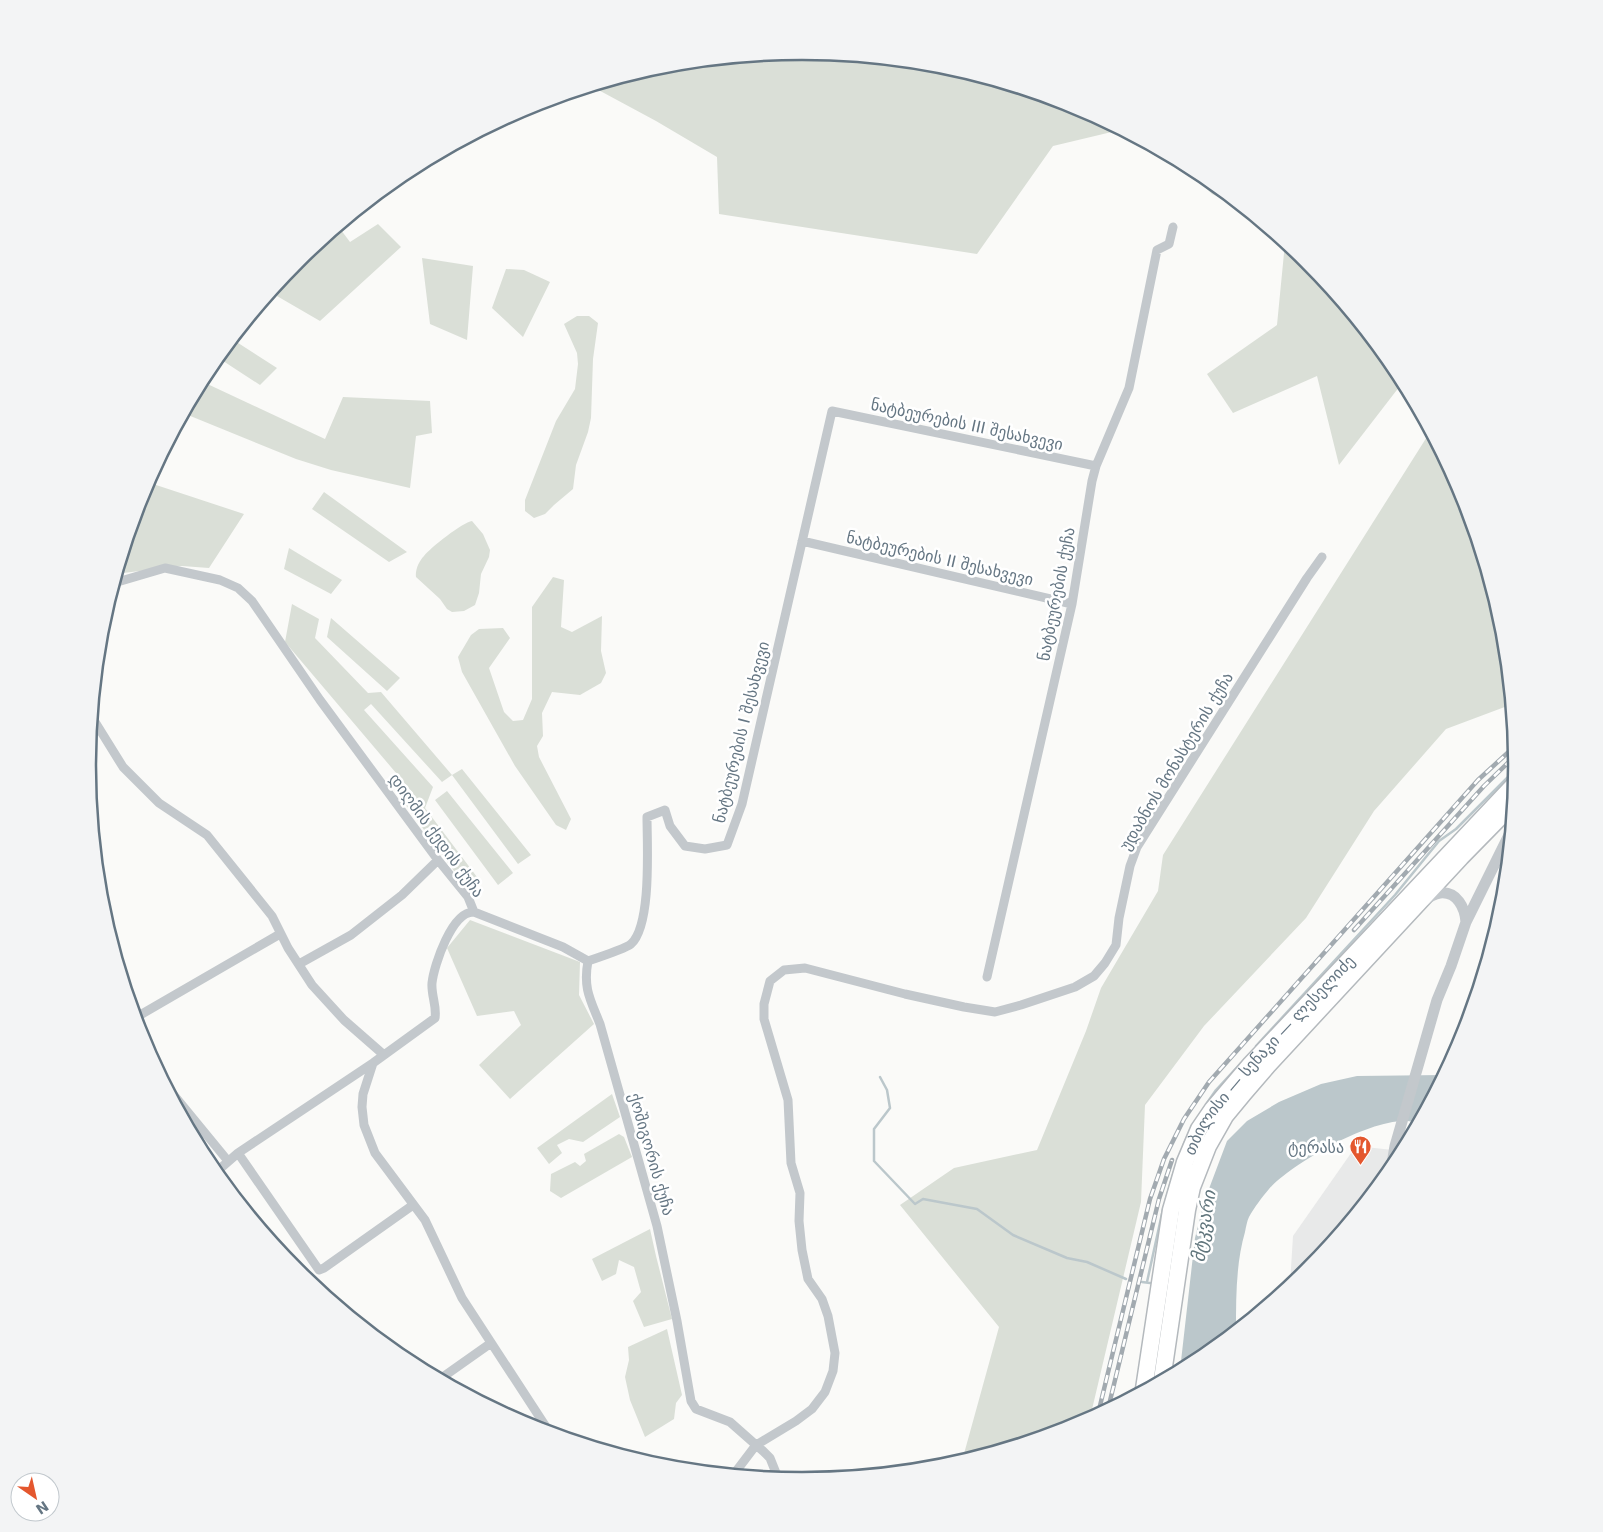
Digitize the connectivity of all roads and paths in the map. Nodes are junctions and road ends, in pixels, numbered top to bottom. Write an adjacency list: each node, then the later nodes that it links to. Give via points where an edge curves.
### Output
1 (1173, 228): 3 (street, ნატბეურების ქუჩა, via 1170,244 1157,250 1129,388)
2 (832, 411): 3 (street, ნატბეურების III შესახვევი); 4 (street, ნატბეურების I შესახვევი)
3 (1096, 466): 7 (street, ნატბეურების ქუჩა)
4 (802, 541): 7 (street, ნატბეურების II შესახვევი); 17 (street, ნატბეურების I შესახვევი, via 742,804 727,844 705,849 685,846 670,826 665,810 647,817 646,899 639,932 630,944)
5 (1322, 557): 34 (street, უდაბნოს მონასტერის ქუჩა, via 1137,847 1130,866 1116,944 1094,976 1075,987 995,1012 904,994 805,968 784,970 770,981 764,1019 788,1100 791,1163 800,1193 802,1250 808,1279 822,1299 828,1316 836,1353 825,1392 812,1409)
6 (121, 581): 12 (street, დიღმის ქედის ქუჩა, via 165,568 220,580 238,588 255,604 320,700)
7 (1072, 604): 19 (street, ნატბეურების ქუჩა)
8 (97, 725): 16 (street, via 123,767 159,803 207,835 272,916)
9 (1507, 792): 32 (highway, თბილისი — სენაკი — ლესელიძე, via 1251,1064 1199,1129 1171,1210)
10 (1506, 810): 13 (highway, თბილისი — სენაკი — ლესელიძე)
11 (1502, 849): 15 (street)
12 (438, 860): 14 (street, დიღმის ქედის ქუჩა, via 468,897); 18 (street, via 402,895 351,935)
13 (1417, 904): 15 (street, via 1440,893 1453,896 1462,904); 30 (highway, თბილისი — სენაკი — ლესელიძე, via 1268,1065 1215,1132 1192,1187 1187,1210)
14 (474, 912): 17 (street, via 563,947); 21 (street, დიღმის ქედის ქუჩა, via 462,917 444,942 432,984 435,1018)
15 (1466, 922): 24 (street, via 1437,1000)
16 (280, 934): 18 (street); 20 (street)
17 (588, 961): 34 (street, ქოშიგორის ქუჩა, via 585,975 587,993 600,1024 657,1226 691,1401 696,1409 730,1422)
18 (299, 964): 21 (street, via 312,985 344,1020)
19 (987, 977)
20 (141, 1015)
21 (384, 1055): 22 (street, დიღმის ქედის ქუჩა)
22 (373, 1063): 25 (street, დიღმის ქედის ქუჩა); 28 (street, via 363,1094 364,1125 375,1153)
23 (191, 1120): 26 (street)
24 (1394, 1149)
25 (238, 1153): 26 (street, დიღმის ქედის ქუჩა); 28 (street, via 319,1270)
26 (228, 1161): 27 (street, დიღმის ქედის ქუჩა)
27 (221, 1168)
28 (413, 1205): 29 (street, via 425,1220 462,1298)
29 (492, 1343): 31 (street); 33 (street)
30 (1163, 1371)
31 (445, 1375)
32 (1145, 1382)
33 (543, 1423)
34 (756, 1445): 35 (street); 36 (street, ქოშიგორის ქუჩა, via 770,1458)
35 (738, 1469)
36 (775, 1471)

